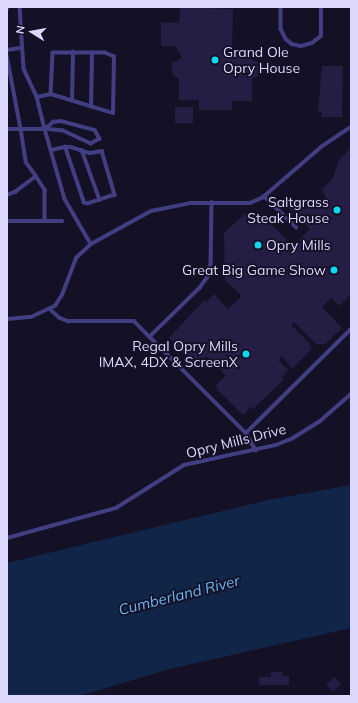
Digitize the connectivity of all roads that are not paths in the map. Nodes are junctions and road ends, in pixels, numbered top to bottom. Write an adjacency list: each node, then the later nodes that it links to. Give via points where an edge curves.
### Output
1 (20, 7): 4 (lane)
2 (281, 7): 3 (lane, via 281,30 292,44 302,46 312,43 320,36)
3 (321, 7)
4 (22, 48): 5 (lane); 10 (lane, via 24,68)
5 (7, 50)
6 (72, 52): 7 (lane); 9 (lane, via 53,53); 11 (lane)
7 (92, 53): 12 (lane); 12 (lane, via 105,52 114,57 113,113)
8 (7, 55): 15 (lane)
9 (51, 94): 10 (lane); 11 (lane)
10 (37, 97): 16 (lane)
11 (72, 101): 12 (lane)
12 (91, 107)
13 (351, 127): 22 (lane, via 321,147)
14 (7, 129): 15 (lane)
15 (21, 129): 16 (lane); 20 (lane, via 26,162)
16 (45, 129): 16 (lane, via 63,131 91,144 100,139 95,130 61,121 53,122); 18 (lane)
17 (65, 147): 18 (lane); 19 (lane); 23 (lane, via 81,200 88,204)
18 (51, 150): 29 (lane, via 65,199)
19 (82, 150): 23 (lane); 23 (lane, via 90,153 102,151 115,195)
20 (36, 176): 21 (lane); 26 (lane, via 45,190)
21 (7, 195)
22 (264, 196): 24 (lane, via 250,203); 28 (lane)
23 (100, 200)
24 (212, 202): 29 (lane, via 151,212); 33 (lane, via 211,264 208,277)
25 (7, 221): 26 (lane)
26 (45, 221): 27 (lane)
27 (62, 221)
28 (296, 227)
29 (91, 244): 30 (lane, via 76,258 62,295)
30 (50, 309): 31 (lane, via 31,317); 33 (lane, via 68,321 134,321)
31 (7, 319)
32 (351, 329): 35 (lane)
33 (150, 337): 35 (lane)
34 (351, 394): 36 (lane, Opry Mills Drive, via 342,404 300,434 276,445)
35 (246, 433): 36 (lane)
36 (256, 450): 37 (lane, Opry Mills Drive, via 184,465 116,508)
37 (7, 538)

